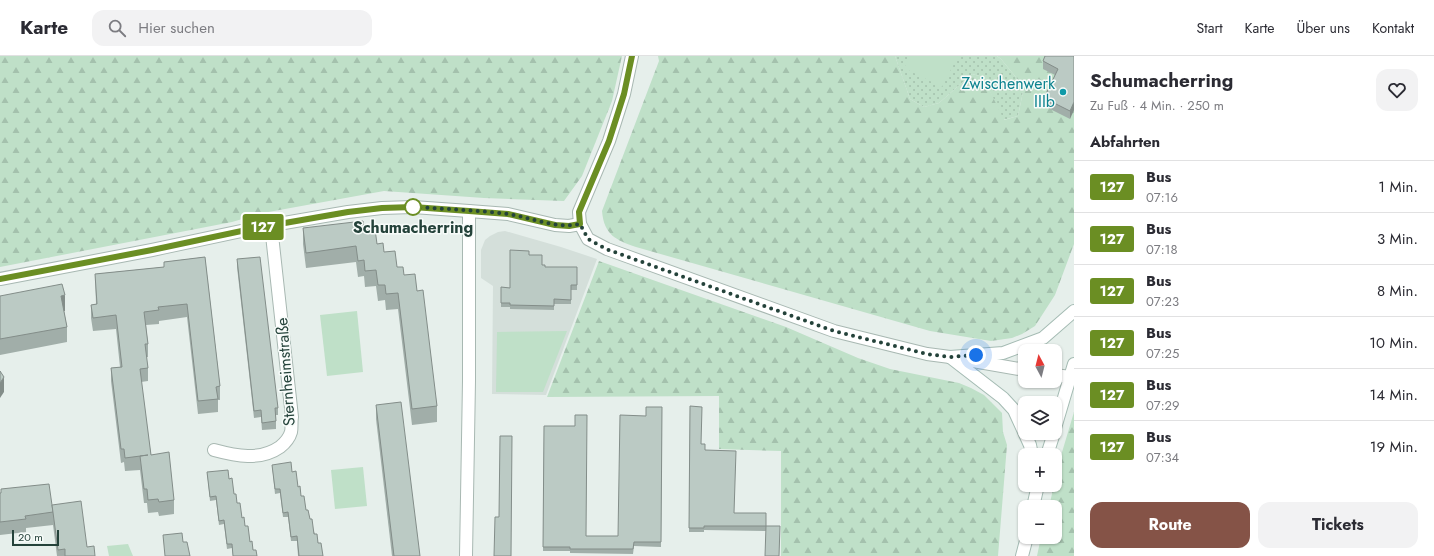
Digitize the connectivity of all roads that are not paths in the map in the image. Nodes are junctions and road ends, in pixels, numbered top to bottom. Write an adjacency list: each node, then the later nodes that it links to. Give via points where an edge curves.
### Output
1 (632, 56): 3 (street, via 624,94 609,141 579,212)
2 (469, 211): 3 (street, via 508,214 555,225); 4 (street, via 413,207 382,208); 16 (street)
3 (580, 224): 7 (street, via 588,239 606,249 757,304 834,331 927,354)
4 (271, 226): 5 (street); 14 (street, Sternheimstraße, via 292,417 291,432 286,442 271,453 251,456)
5 (0, 279)
6 (1074, 311): 7 (street, via 1043,338 1002,353)
7 (950, 357): 9 (street); 13 (street, via 1003,398 1014,410)
8 (1074, 364): 11 (street)
9 (1018, 369)
10 (1062, 376): 11 (street)
11 (1070, 378): 12 (street)
12 (1062, 405)
13 (1031, 448)
14 (214, 450)
15 (1025, 544): 17 (street)
16 (466, 556)
17 (1022, 556)

